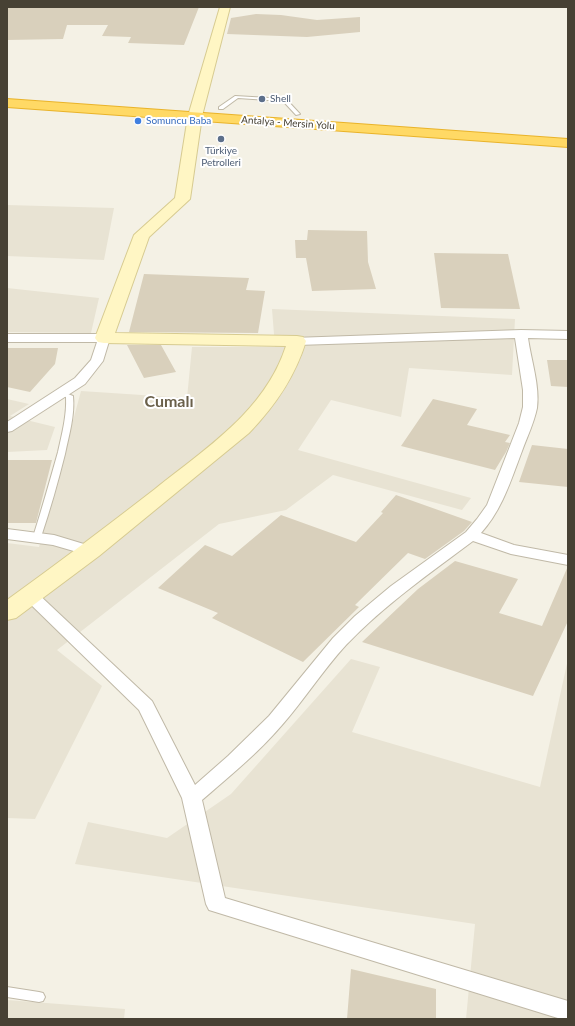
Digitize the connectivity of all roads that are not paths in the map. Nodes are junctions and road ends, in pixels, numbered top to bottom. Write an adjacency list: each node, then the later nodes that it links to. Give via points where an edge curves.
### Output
1 (225, 7): 4 (street)
2 (7, 93): 4 (highway, Antalya - Mersin Yolu)
3 (7, 103): 4 (highway, Antalya - Mersin Yolu)
4 (197, 111): 5 (highway, Antalya - Mersin Yolu, via 221,108); 6 (highway, Antalya - Mersin Yolu); 10 (street, via 182,199 142,234)
5 (568, 133)
6 (568, 143)
7 (521, 334): 8 (street); 11 (street); 15 (street, via 530,390 530,407 494,505)
8 (568, 335)
9 (7, 338): 10 (street)
10 (104, 338): 11 (street); 12 (street, via 97,361 90,371)
11 (297, 341): 17 (street, via 284,376 274,393 251,420)
12 (63, 394): 13 (street); 16 (lane, via 70,399 68,421)
13 (7, 428)
14 (7, 534): 16 (street)
15 (471, 535): 18 (street, via 511,549); 21 (street, via 361,620 338,642 275,720 236,761)
16 (38, 537): 17 (street)
17 (91, 551): 19 (street)
18 (568, 560)
19 (29, 595): 20 (street); 21 (street, via 146,706)
20 (7, 612)
21 (192, 798): 24 (street, via 216,904)
22 (7, 992): 23 (lane)
23 (39, 996)
24 (568, 1011)

